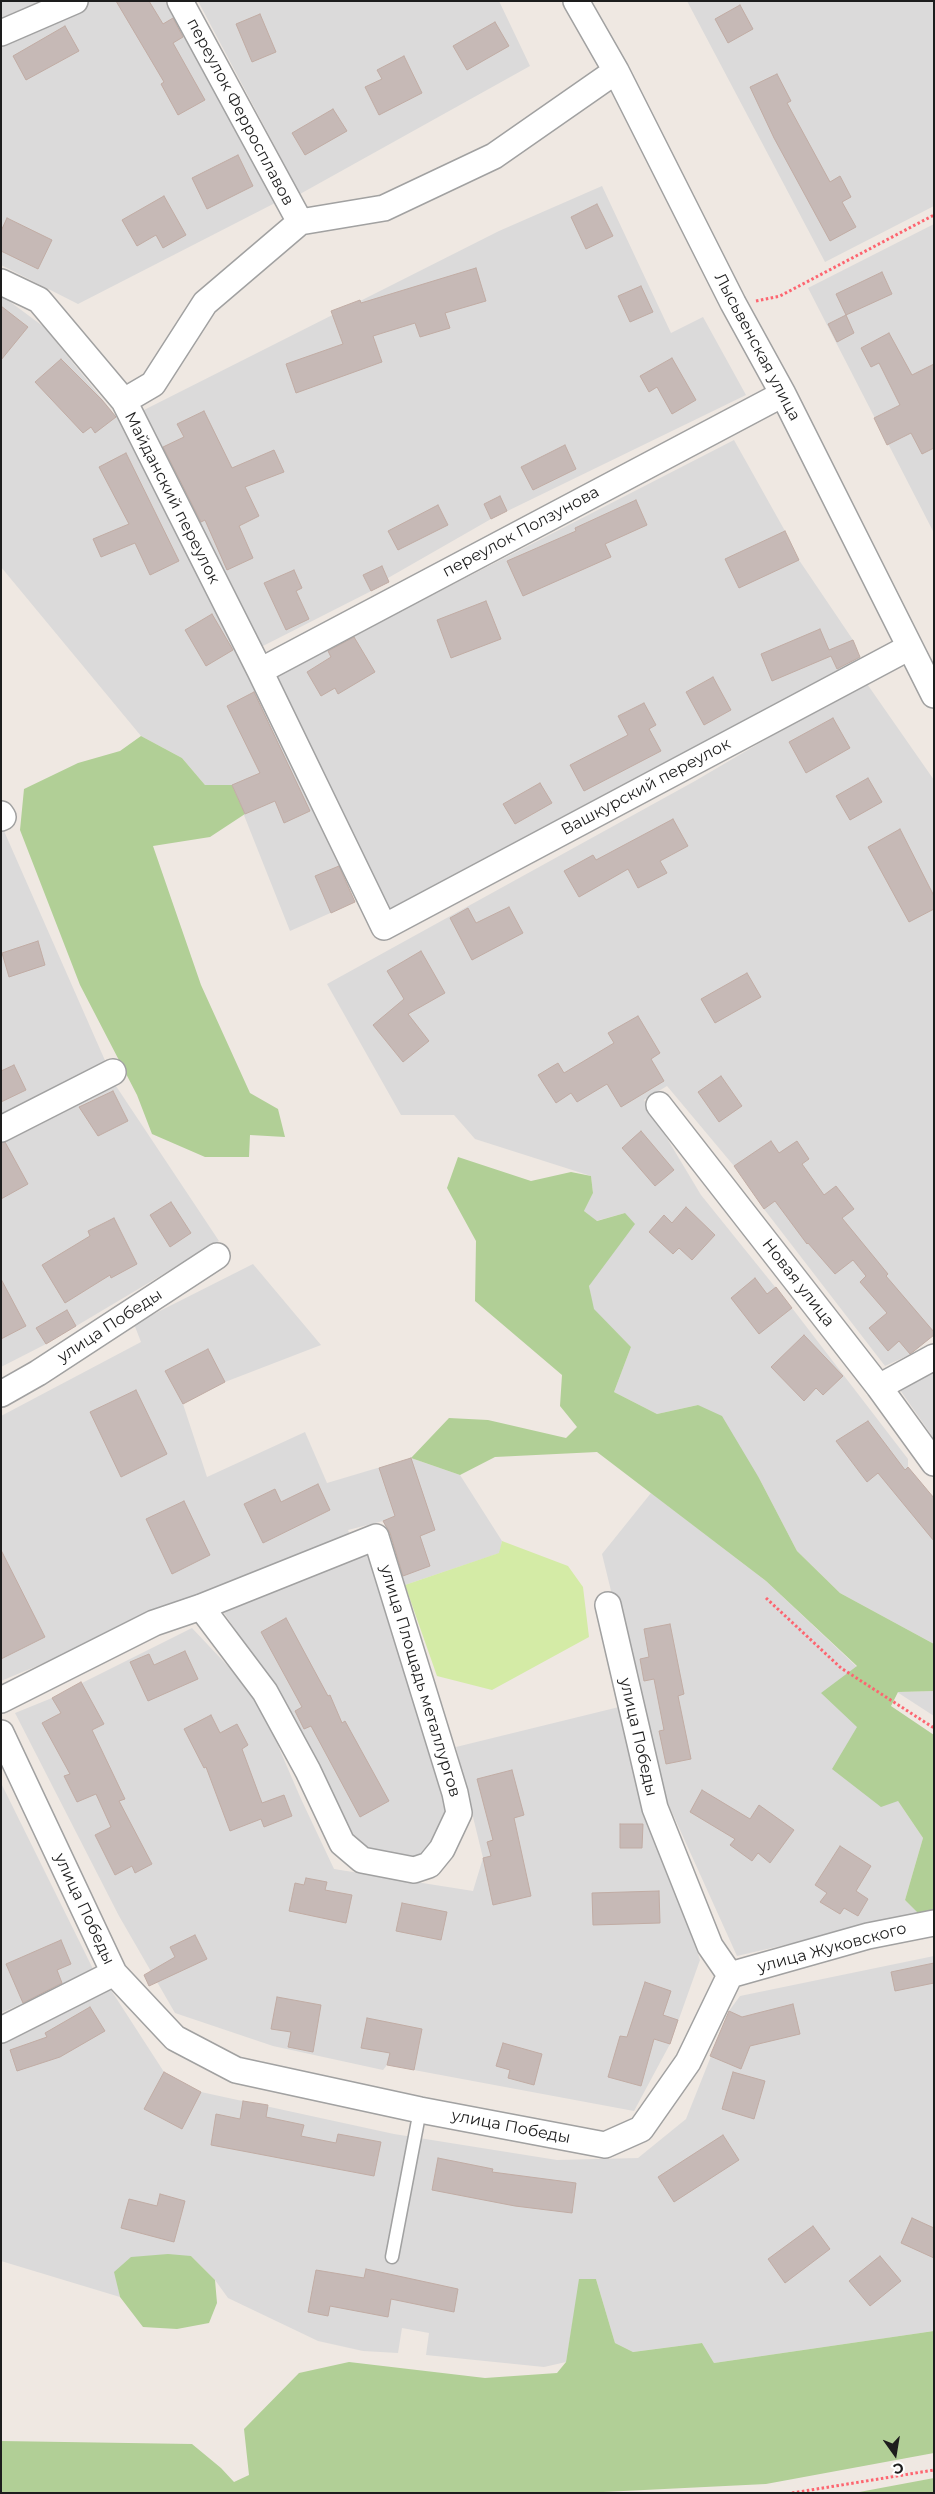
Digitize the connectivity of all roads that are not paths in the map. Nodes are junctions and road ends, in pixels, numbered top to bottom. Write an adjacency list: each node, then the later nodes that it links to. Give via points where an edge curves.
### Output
1 (75, 1): 4 (street)
2 (180, 1): 6 (street, переулок Ферросплавов)
3 (576, 1): 5 (street, Лысьвенская улица)
4 (1, 34)
5 (616, 71): 6 (street, via 494,156 384,208); 8 (street, Лысьвенская улица, via 733,303)
6 (300, 222): 9 (street, Майданский переулок, via 205,303 153,384)
7 (1, 282): 9 (street, via 39,300)
8 (783, 394): 10 (street, Лысьвенская улица); 11 (street, переулок Ползунова)
9 (124, 401): 11 (street, Майданский переулок)
10 (908, 648): 12 (street, Лысьвенская улица); 13 (street, Вашкурский переулок)
11 (260, 671): 13 (street, Майданский переулок)
12 (934, 695)
13 (384, 927)
14 (113, 1072): 16 (street)
15 (659, 1105): 19 (street, Новая улица)
16 (1, 1129)
17 (217, 1256): 20 (street, улица Победы)
18 (934, 1357): 19 (street)
19 (879, 1387): 21 (street, Новая улица)
20 (1, 1394)
21 (934, 1463)
22 (608, 1605): 28 (street, улица Победы, via 654,1808 710,1946)
23 (201, 1607): 23 (street, улица Площадь металлургов, via 265,1692 342,1842 362,1860 414,1870 429,1865 442,1849 459,1813 376,1537); 24 (street, via 154,1623)
24 (1, 1700)
25 (1, 1733): 27 (street, улица Победы)
26 (934, 1923): 28 (street, улица Жуковского, via 868,1936)
27 (114, 1973): 29 (street); 30 (street, улица Победы, via 175,2038 236,2070)
28 (730, 1975): 30 (street, улица Победы, via 688,2062 641,2129 605,2145)
29 (1, 2030)
30 (420, 2110): 31 (lane)
31 (392, 2257)

